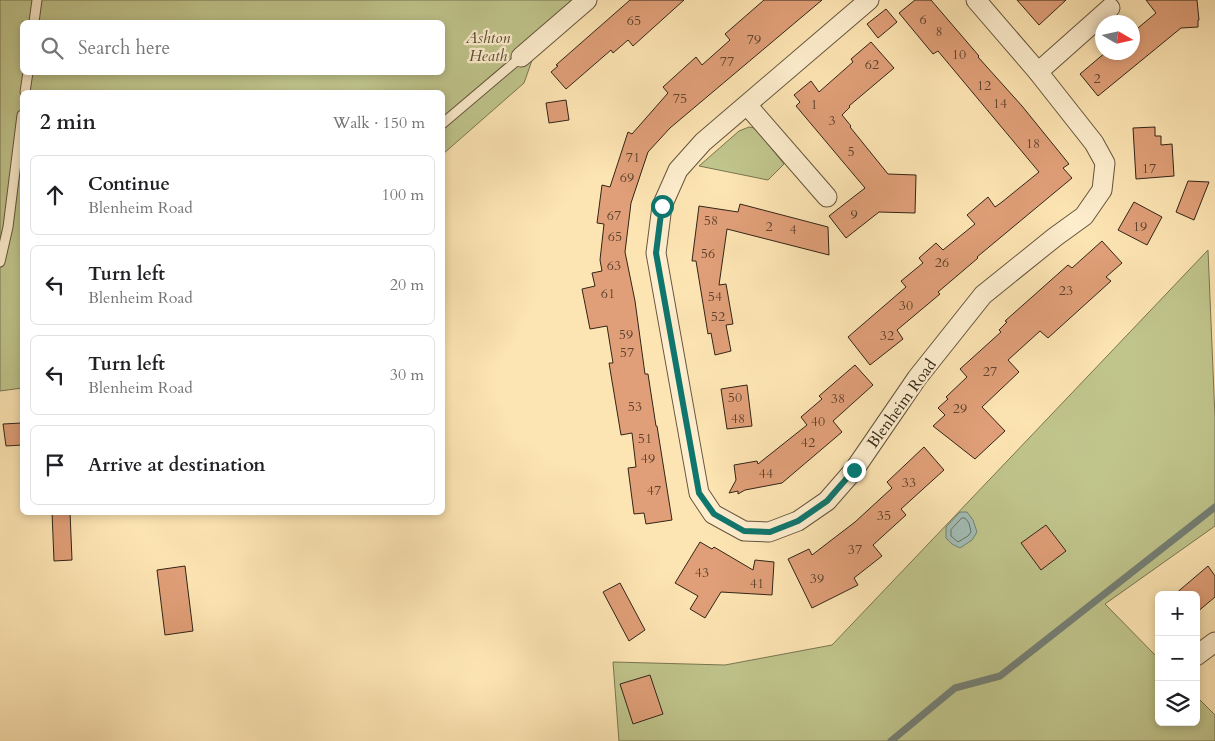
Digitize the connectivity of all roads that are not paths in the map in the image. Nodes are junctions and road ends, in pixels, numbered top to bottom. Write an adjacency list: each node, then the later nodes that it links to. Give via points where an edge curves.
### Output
1 (37, 0): 6 (lane)
2 (587, 0): 7 (street)
3 (869, 0): 11 (street, Blenheim Road)
4 (976, 0): 8 (street, Blenheim Road)
5 (1110, 8): 8 (street)
6 (34, 20)
7 (521, 57): 12 (lane)
8 (1038, 72): 11 (street, Blenheim Road, via 1094,143 1105,163 1102,190 1084,216 983,295 916,378 854,470 827,501 798,521 770,532 744,531 714,514 699,493 656,253 662,206 678,170 702,142)
9 (28, 75): 10 (lane)
10 (25, 90)
11 (747, 105): 14 (street)
12 (445, 121)
13 (20, 131): 15 (lane, via 8,227)
14 (827, 196)
15 (0, 262)
16 (1215, 642): 17 (street)
17 (1200, 653)

